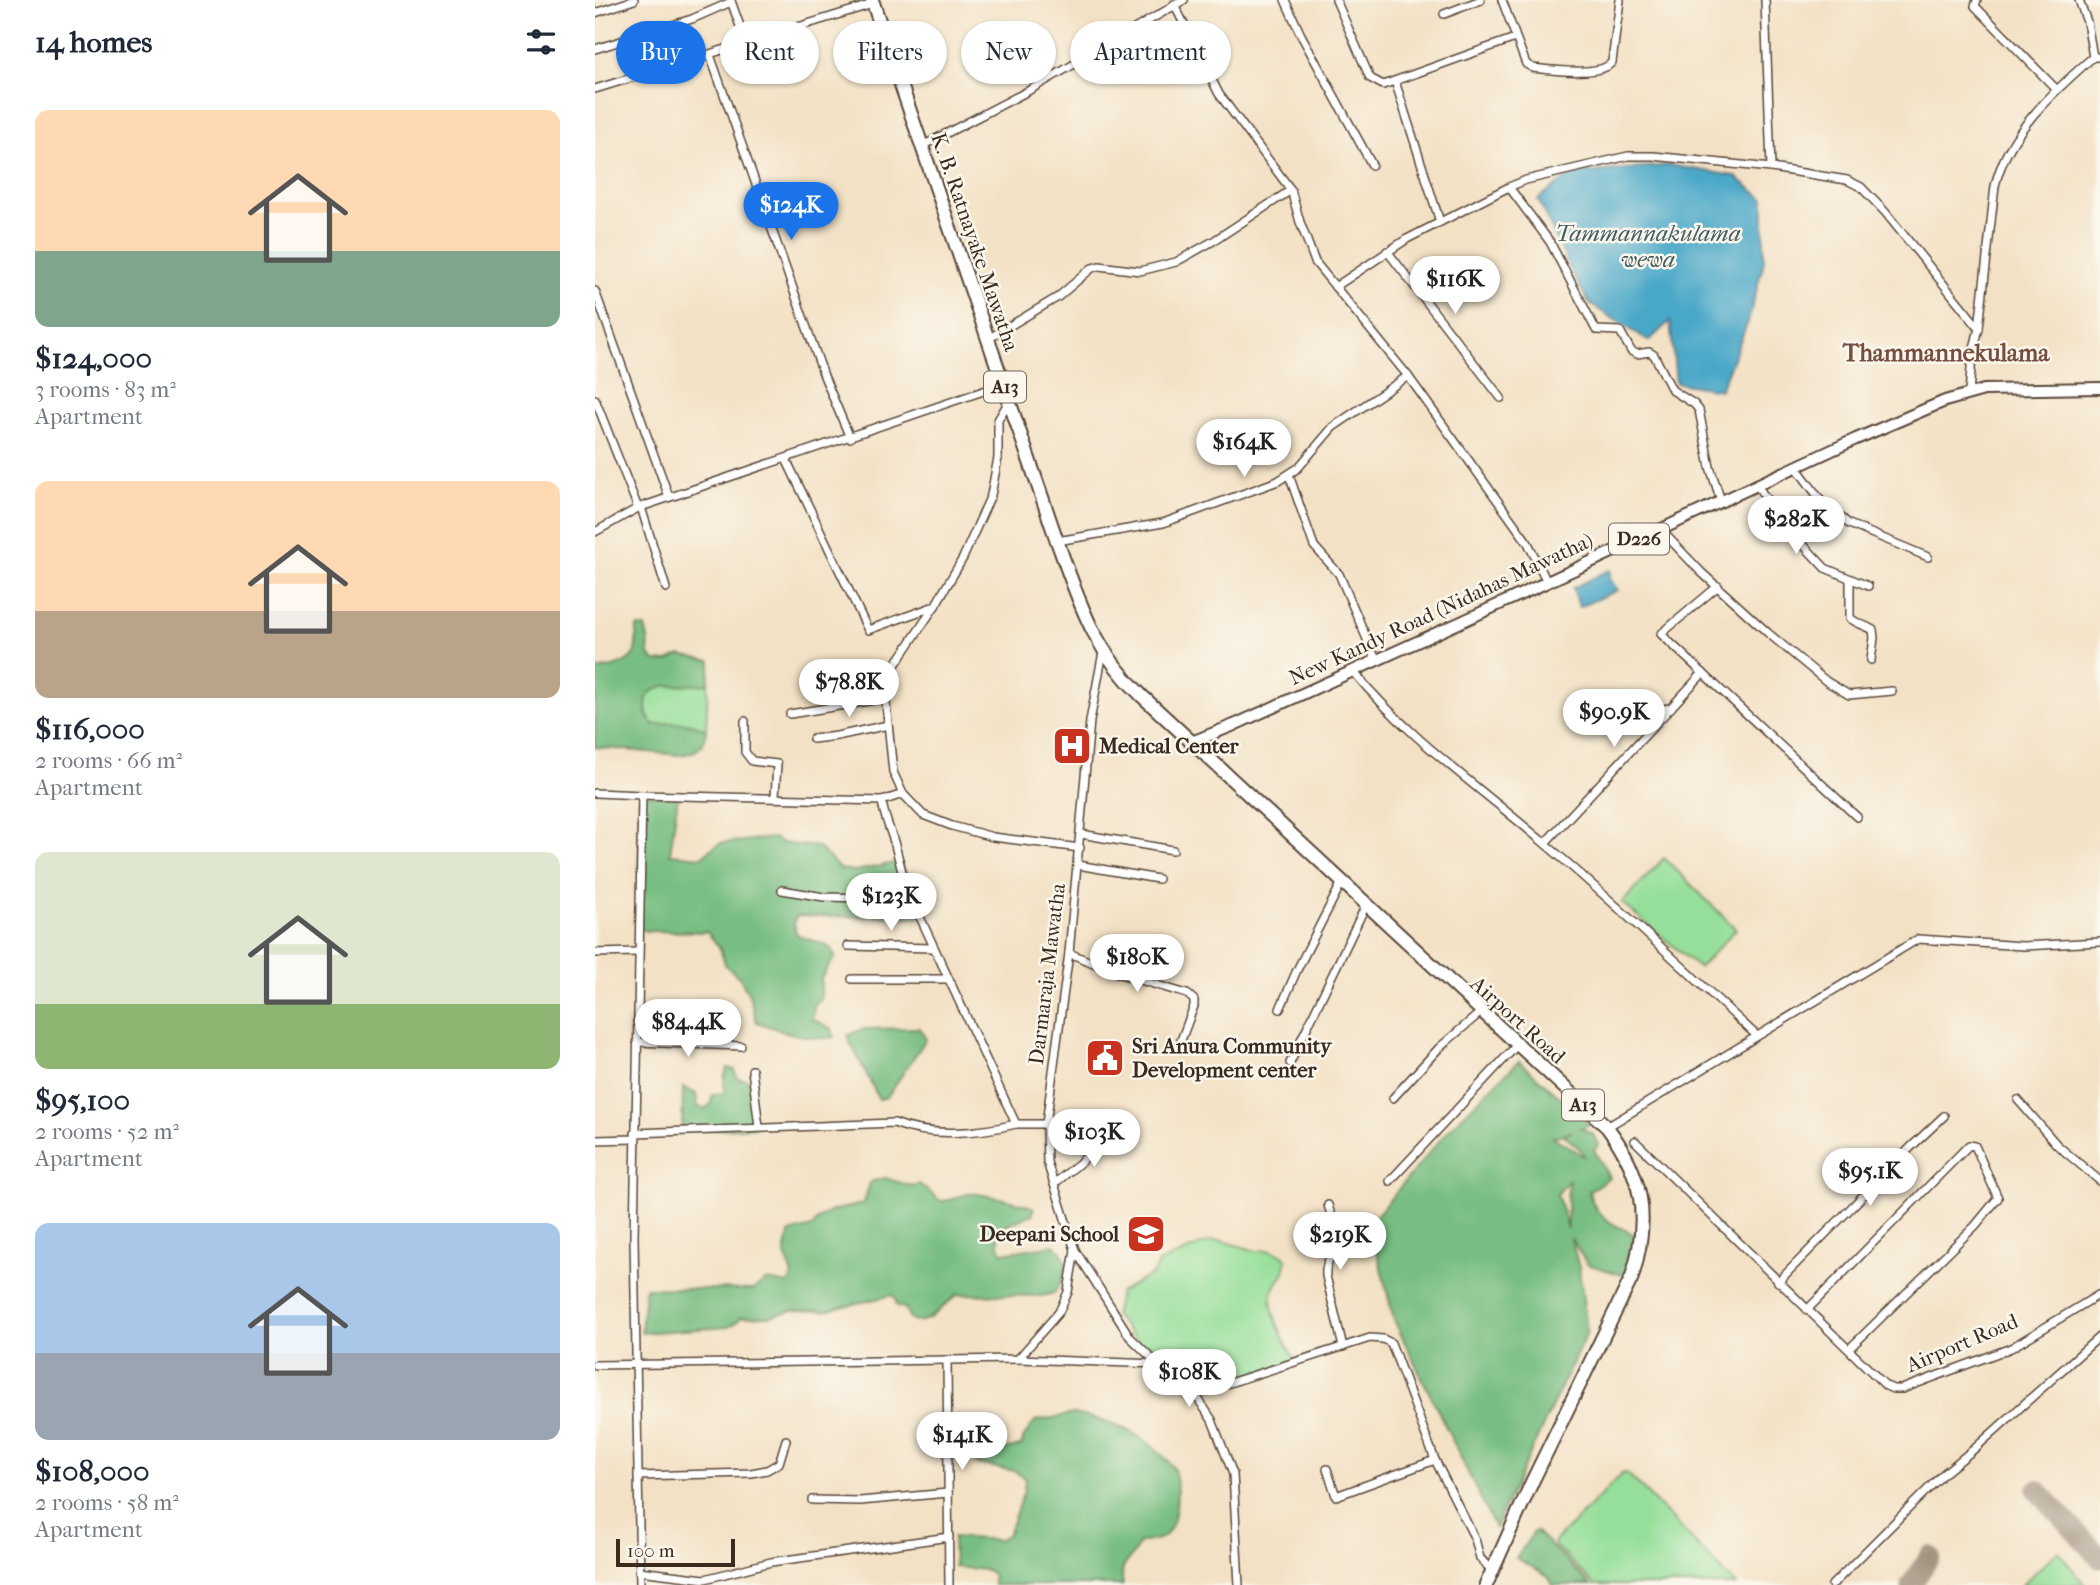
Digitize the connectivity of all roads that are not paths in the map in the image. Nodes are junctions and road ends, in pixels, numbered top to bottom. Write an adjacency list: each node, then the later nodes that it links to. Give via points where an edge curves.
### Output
1 (634, 0): 13 (street)
2 (1285, 0): 26 (street)
3 (1336, 0): 22 (street, via 1370,78 1383,85)
4 (1481, 0): 14 (street)
5 (1502, 0): 17 (street)
6 (1621, 0): 17 (street, via 1609,67 1587,71 1533,68)
7 (1765, 0): 27 (street)
8 (1977, 0): 24 (street, via 1975,6)
9 (2078, 0): 21 (street)
10 (731, 1): 15 (street); 18 (street, via 692,19)
11 (1180, 1): 25 (street, via 1028,91); 29 (street, via 1219,94)
12 (872, 2): 16 (street); 25 (highway, K. B. Ratnayake Mawatha / A13)
13 (595, 13)
14 (1444, 14)
15 (738, 21)
16 (814, 21)
17 (1515, 38): 22 (street)
18 (595, 50)
19 (720, 52): 20 (street)
20 (710, 55): 23 (street); 43 (street)
21 (2096, 57): 24 (street)
22 (1395, 81): 30 (street)
23 (595, 89)
24 (2056, 89): 34 (street, via 2007,150 1999,170)
25 (922, 146): 35 (highway, K. B. Ratnayake Mawatha / A13)
26 (1372, 165)
27 (1771, 168): 28 (street, via 1628,156); 34 (street, via 1847,180 1861,187)
28 (1509, 187): 30 (street); 49 (street, via 1550,243 1596,330 1620,331 1631,351 1654,355 1672,390 1699,410)
29 (1291, 190): 32 (street, via 1315,262); 35 (street, via 1175,262 1140,271 1092,268 1058,297)
30 (1440, 222): 31 (street)
31 (1387, 251): 32 (street); 40 (street)
32 (1335, 287): 36 (street)
33 (595, 291): 48 (street)
34 (1979, 328): 39 (street)
35 (988, 339): 37 (highway, K. B. Ratnayake Mawatha / A13)
36 (1408, 376): 46 (street, via 1333,427); 56 (street, via 1528,543)
37 (1004, 384): 42 (highway, K. B. Ratnayake Mawatha / A13); 43 (street)
38 (2100, 388): 39 (main road, New Kandy Road (Nidahas Mawatha) / D226)
39 (1969, 393): 45 (main road, New Kandy Road (Nidahas Mawatha) / D226)
40 (1501, 398)
41 (595, 399): 50 (street)
42 (1010, 400): 53 (highway, K. B. Ratnayake Mawatha / A13); 60 (street, via 998,420 998,458 991,495)
43 (850, 438): 44 (street)
44 (786, 459): 48 (street); 60 (street, via 868,630)
45 (1795, 467): 47 (main road, New Kandy Road (Nidahas Mawatha) / D226); 54 (street, via 1822,502 1849,524)
46 (1289, 475): 53 (street, via 1163,523); 62 (street, via 1314,546 1339,573)
47 (1757, 485): 49 (main road, New Kandy Road (Nidahas Mawatha) / D226); 55 (street, via 1780,520 1825,568)
48 (669, 498): 50 (street)
49 (1721, 501): 51 (main road, New Kandy Road (Nidahas Mawatha) / D226)
50 (640, 508): 52 (street); 59 (street)
51 (1660, 529): 56 (main road, New Kandy Road (Nidahas Mawatha) / D226); 57 (street)
52 (595, 531)
53 (1057, 541): 61 (highway, K. B. Ratnayake Mawatha / A13)
54 (1928, 557)
55 (1850, 579): 58 (street); 63 (street, via 1850,618 1873,630)
56 (1547, 582): 62 (main road, New Kandy Road (Nidahas Mawatha) / D226)
57 (1718, 586): 65 (street, via 1661,634); 66 (street, via 1826,681 1849,695)
58 (1868, 586)
59 (666, 588)
60 (935, 606): 67 (street, via 893,668)
61 (1103, 652): 74 (highway, K. B. Ratnayake Mawatha / A13, via 1130,685); 81 (street, Darmaraja Mawatha, via 1090,721)
62 (1376, 660): 64 (main road, New Kandy Road (Nidahas Mawatha) / D226)
63 (1871, 660)
64 (1353, 671): 74 (main road, New Kandy Road (Nidahas Mawatha) / D226); 82 (street, via 1428,747)
65 (1703, 673): 69 (street); 80 (street)
66 (1892, 691)
67 (887, 698): 70 (street); 72 (street)
68 (1625, 704): 69 (street)
69 (1671, 708): 82 (street)
70 (790, 714)
71 (745, 721): 78 (street, via 745,752 752,761 777,764)
72 (888, 725): 73 (street); 76 (street, via 893,772)
73 (813, 738)
74 (1192, 742): 87 (highway, Airport Road / A13)
75 (595, 793): 77 (street)
76 (903, 794): 79 (street); 83 (street, via 923,815 952,826 993,837)
77 (642, 795): 78 (street); 95 (street)
78 (775, 797): 79 (street)
79 (882, 801): 89 (street)
80 (1857, 817)
81 (1081, 834): 83 (street, Darmaraja Mawatha); 84 (street)
82 (1545, 843): 103 (street)
83 (1080, 848): 85 (street, Darmaraja Mawatha)
84 (1173, 850)
85 (1078, 865): 86 (street); 96 (street, Darmaraja Mawatha)
86 (1158, 879)
87 (1342, 882): 90 (highway, Airport Road / A13); 99 (street)
88 (782, 890): 89 (street, via 824,897)
89 (909, 899): 93 (street)
90 (1366, 905): 100 (highway, Airport Road / A13); 108 (street)
91 (2100, 942): 103 (street, via 2022,946 1917,939)
92 (848, 946): 93 (street)
93 (933, 947): 98 (street)
94 (595, 953): 95 (street)
95 (638, 953): 101 (street)
96 (1069, 953): 105 (street, via 1187,994 1194,1006); 114 (street, Darmaraja Mawatha)
97 (852, 979): 98 (street)
98 (947, 979): 113 (street)
99 (1280, 1009)
100 (1481, 1012): 106 (highway, Airport Road / A13); 110 (street, via 1439,1048)
101 (637, 1022): 102 (street); 104 (street)
102 (734, 1026)
103 (1756, 1035): 116 (street)
104 (637, 1042): 107 (street); 118 (street)
105 (1180, 1043)
106 (1517, 1045): 116 (highway, Airport Road / A13); 121 (street)
107 (741, 1046)
108 (1290, 1063)
109 (752, 1070): 115 (street)
110 (1394, 1098)
111 (2018, 1100): 122 (street, via 2057,1145)
112 (1944, 1116): 126 (street)
113 (1016, 1124): 114 (street); 115 (street, via 984,1132 907,1128 894,1123)
114 (1046, 1124): 123 (street, Darmaraja Mawatha, via 1047,1162)
115 (759, 1127): 118 (street)
116 (1607, 1127): 146 (highway, Airport Road / A13, via 1631,1166 1641,1195 1638,1259)
117 (1122, 1134): 123 (street, via 1097,1144)
118 (635, 1136): 119 (street); 134 (street)
119 (595, 1140)
120 (1635, 1140): 126 (street, Airport Road)
121 (1390, 1181)
122 (2100, 1181)
123 (1054, 1184): 125 (street, Darmaraja Mawatha)
124 (1328, 1205): 130 (street, via 1335,1242 1325,1265 1326,1276)
125 (1075, 1250): 132 (street, Darmaraja Mawatha, via 1068,1292 1059,1312); 135 (street, via 1122,1326)
126 (1778, 1282): 128 (street, Airport Road)
127 (2100, 1294): 131 (street, Airport Road, via 2011,1348 1902,1389 1886,1385)
128 (1807, 1310): 131 (street, Airport Road); 131 (street, via 1969,1146 1975,1146 1998,1198)
129 (2100, 1336): 151 (street, via 1942,1475)
130 (1343, 1347): 137 (street); 139 (street, via 1370,1338 1391,1343)
131 (1849, 1349)
132 (1019, 1359): 133 (street); 135 (street)
133 (947, 1360): 134 (street); 142 (street)
134 (635, 1364): 136 (street); 141 (street)
135 (1158, 1364): 137 (street)
136 (595, 1365)
137 (1195, 1394): 149 (street, via 1212,1420 1233,1474)
138 (786, 1440): 141 (street, via 779,1463 767,1470)
139 (1435, 1460): 140 (street, via 1336,1496); 146 (street, via 1481,1558)
140 (1327, 1469)
141 (638, 1476): 145 (street)
142 (948, 1493): 143 (street); 144 (street)
143 (812, 1500)
144 (949, 1537): 145 (street, via 771,1562 705,1578); 148 (street)
145 (639, 1571): 147 (street)
146 (1492, 1571): 150 (highway, Airport Road / A13)
147 (640, 1585)
148 (949, 1585)
149 (1239, 1585)
150 (1486, 1585)
151 (1832, 1585)

